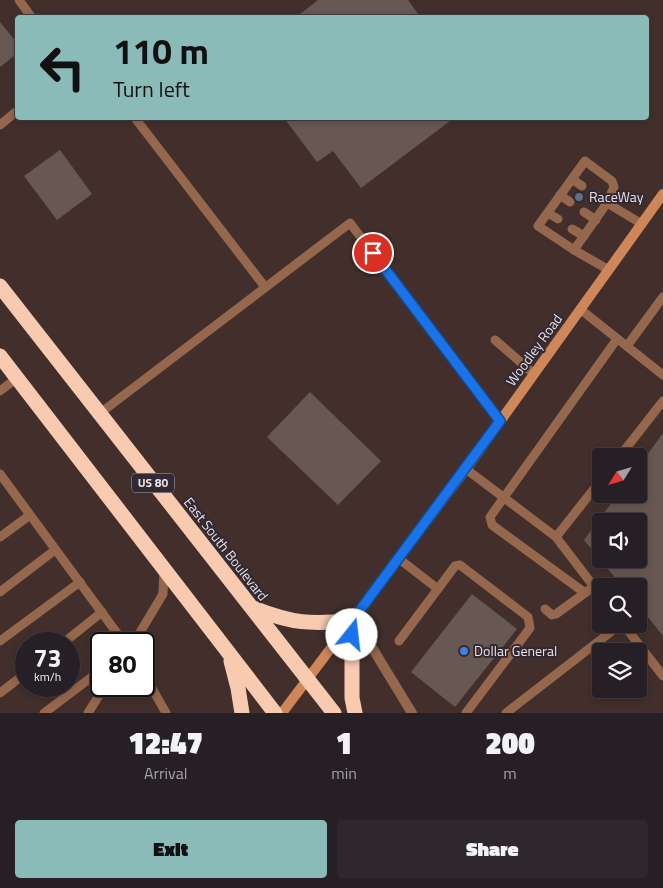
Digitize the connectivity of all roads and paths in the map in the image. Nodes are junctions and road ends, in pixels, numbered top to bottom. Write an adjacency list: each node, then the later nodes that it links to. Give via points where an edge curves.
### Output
1 (19, 0): 2 (lane)
2 (30, 15)
3 (15, 112): 5 (lane)
4 (137, 120): 23 (lane)
5 (0, 124)
6 (572, 180): 7 (lane); 8 (lane); 12 (lane, via 585,161 612,181 614,187)
7 (582, 186)
8 (560, 195): 11 (lane); 14 (lane)
9 (596, 196): 12 (lane)
10 (661, 201): 17 (street, Woodley Road)
11 (570, 202)
12 (607, 203): 16 (lane); 17 (lane)
13 (584, 212): 16 (lane)
14 (548, 213): 15 (lane); 20 (lane, via 538,226)
15 (558, 219)
16 (596, 220): 19 (lane)
17 (642, 224): 21 (street, Woodley Road)
18 (572, 229): 19 (lane)
19 (584, 236): 20 (lane)
20 (574, 250): 21 (lane)
21 (609, 270): 25 (street, Woodley Road)
22 (0, 286): 35 (highway, East South Boulevard / US 80)
23 (265, 287): 35 (lane); 36 (lane, via 350,223)
24 (663, 297): 28 (lane)
25 (580, 309): 26 (lane); 30 (street, Woodley Road)
26 (618, 339): 28 (lane); 42 (lane)
27 (495, 340): 30 (lane)
28 (627, 346): 31 (lane)
29 (0, 356): 32 (highway)
30 (534, 374): 36 (street, Woodley Road)
31 (663, 375)
32 (17, 378): 33 (lane); 48 (highway)
33 (0, 391)
34 (663, 400): 37 (lane)
35 (99, 414): 55 (highway, East South Boulevard / US 80)
36 (500, 421): 38 (street, Woodley Road)
37 (626, 448)
38 (466, 468): 42 (lane); 47 (street, Woodley Road)
39 (0, 474): 40 (lane)
40 (3, 485): 43 (lane)
41 (592, 491): 45 (lane)
42 (504, 496): 45 (lane); 54 (lane, via 490,516 492,525)
43 (30, 515): 44 (lane); 46 (lane)
44 (0, 537)
45 (556, 537): 50 (lane)
46 (55, 550): 49 (lane); 53 (lane)
47 (398, 558): 52 (lane); 58 (street, Woodley Road)
48 (164, 569): 61 (lane, via 163,594); 66 (highway)
49 (80, 582): 57 (lane); 64 (lane)
50 (592, 583)
51 (592, 588): 54 (lane)
52 (438, 589): 65 (lane); 83 (lane, via 455,566 460,565 528,617 530,628)
53 (0, 592)
54 (585, 593): 56 (lane, via 556,614)
55 (251, 607): 58 (highway, via 281,619 310,624); 69 (highway, East South Boulevard / US 80)
56 (544, 609)
57 (102, 612): 59 (lane); 60 (lane)
58 (353, 620): 69 (street, Woodley Road); 81 (highway, via 352,698); 82 (street)
59 (77, 632)
60 (116, 632)
61 (140, 632)
62 (610, 633): 84 (lane)
63 (629, 633): 67 (lane)
64 (0, 641)
65 (399, 641)
66 (228, 652): 77 (highway); 78 (highway)
67 (663, 676)
68 (90, 678): 75 (lane)
69 (308, 679): 79 (street, Woodley Road); 80 (highway, East South Boulevard / US 80)
70 (15, 681): 71 (lane)
71 (0, 693)
72 (98, 697): 76 (lane)
73 (155, 697): 74 (lane)
74 (162, 711)
75 (44, 713)
76 (88, 713)
77 (242, 713)
78 (275, 713)
79 (282, 713)
80 (334, 713)
81 (356, 713)
82 (412, 713)
83 (466, 713)
84 (506, 713)

